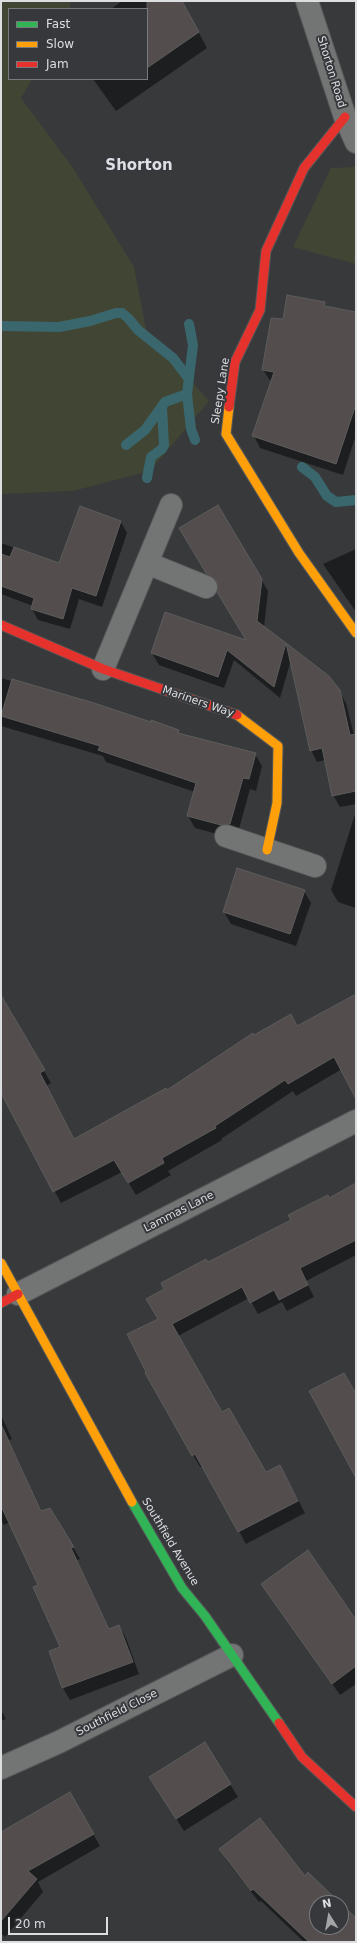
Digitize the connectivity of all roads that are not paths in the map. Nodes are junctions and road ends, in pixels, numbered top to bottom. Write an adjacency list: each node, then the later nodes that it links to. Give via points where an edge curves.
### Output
1 (307, 1): 2 (street, Shorton Road)
2 (345, 117): 3 (street, Shorton Road); 8 (street, Sleepy Lane, via 304,168 266,251 260,310 236,362 226,434 299,553)
3 (356, 142)
4 (171, 505): 5 (street)
5 (147, 563): 6 (street); 9 (street)
6 (206, 587)
7 (1, 625): 9 (street, Mariners Way)
8 (356, 633)
9 (103, 669): 11 (street, Mariners Way, via 239,716 278,746 277,804)
10 (226, 836): 11 (street)
11 (267, 850): 12 (street)
12 (315, 866)
13 (356, 1121): 15 (street, Lammas Lane)
14 (1, 1263): 15 (street, Southfield Avenue)
15 (9, 1299): 16 (street, Southfield Avenue, via 182,1588)
16 (232, 1655): 17 (street, Southfield Close, via 59,1742); 18 (street, Southfield Avenue, via 302,1758)
17 (1, 1768)
18 (356, 1807)

